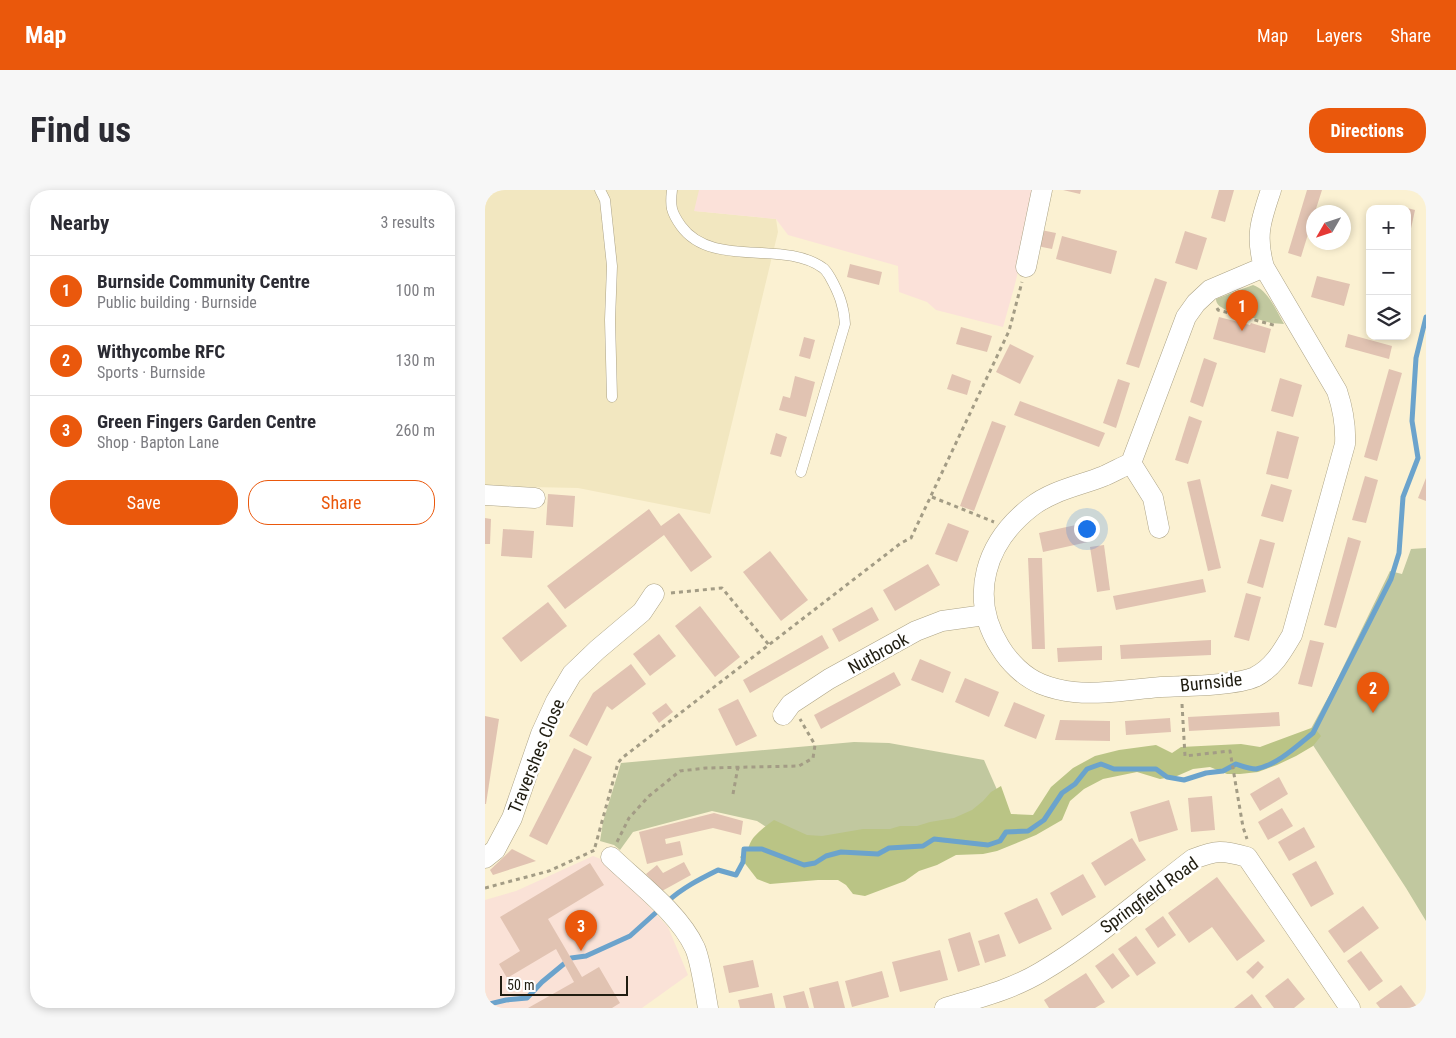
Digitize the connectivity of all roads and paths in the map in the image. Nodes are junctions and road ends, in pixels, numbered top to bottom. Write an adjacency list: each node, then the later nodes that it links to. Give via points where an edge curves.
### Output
1 (600, 190): 9 (lane, via 605,200 612,266)
2 (672, 190): 11 (lane, via 671,205 688,236 716,249 806,259 825,269 839,293 845,324)
3 (1042, 190): 6 (street)
4 (1271, 190): 5 (street, Burnside, via 1260,226 1259,249)
5 (1264, 267): 7 (street); 8 (street, Burnside)
6 (1026, 268): 13 (path, via 1009,331)
7 (1206, 294): 8 (path, via 1218,310); 10 (street, via 1186,317)
8 (1302, 332): 20 (street, Burnside, via 1337,391 1346,431 1292,635 1267,670 1255,676 1245,680)
9 (612, 397)
10 (1131, 463): 15 (street, Burnside, via 1049,495); 16 (street, via 1153,498)
11 (801, 472)
12 (485, 495): 14 (street)
13 (931, 497): 15 (path); 19 (path, via 911,538 901,542)
14 (535, 498)
15 (1008, 528): 18 (street, Burnside, via 987,569)
16 (1159, 528)
17 (654, 594): 19 (path, via 721,588); 26 (street, Travershes Close, via 643,612 573,674 541,734 512,818 495,850)
18 (985, 615): 20 (street, Burnside, via 1007,658 1022,673 1040,683 1074,692); 21 (street, Nutbrook, via 942,622 916,631 829,679)
19 (769, 645): 24 (path, via 621,758 596,840)
20 (1181, 686): 25 (path, via 1185,756 1230,751 1249,844)
21 (787, 709): 22 (path, via 815,745 813,758 799,766)
22 (738, 767): 23 (path); 24 (path, via 680,771 649,796)
23 (733, 794)
24 (603, 853): 27 (path, via 549,872); 28 (street, via 684,929 695,949)
25 (1247, 857): 29 (street, Springfield Road, via 1214,851 1193,859 1081,946 1039,973 995,993); 30 (street)
26 (485, 858)
27 (485, 888)
28 (708, 1008)
29 (945, 1008)
30 (1349, 1008)

